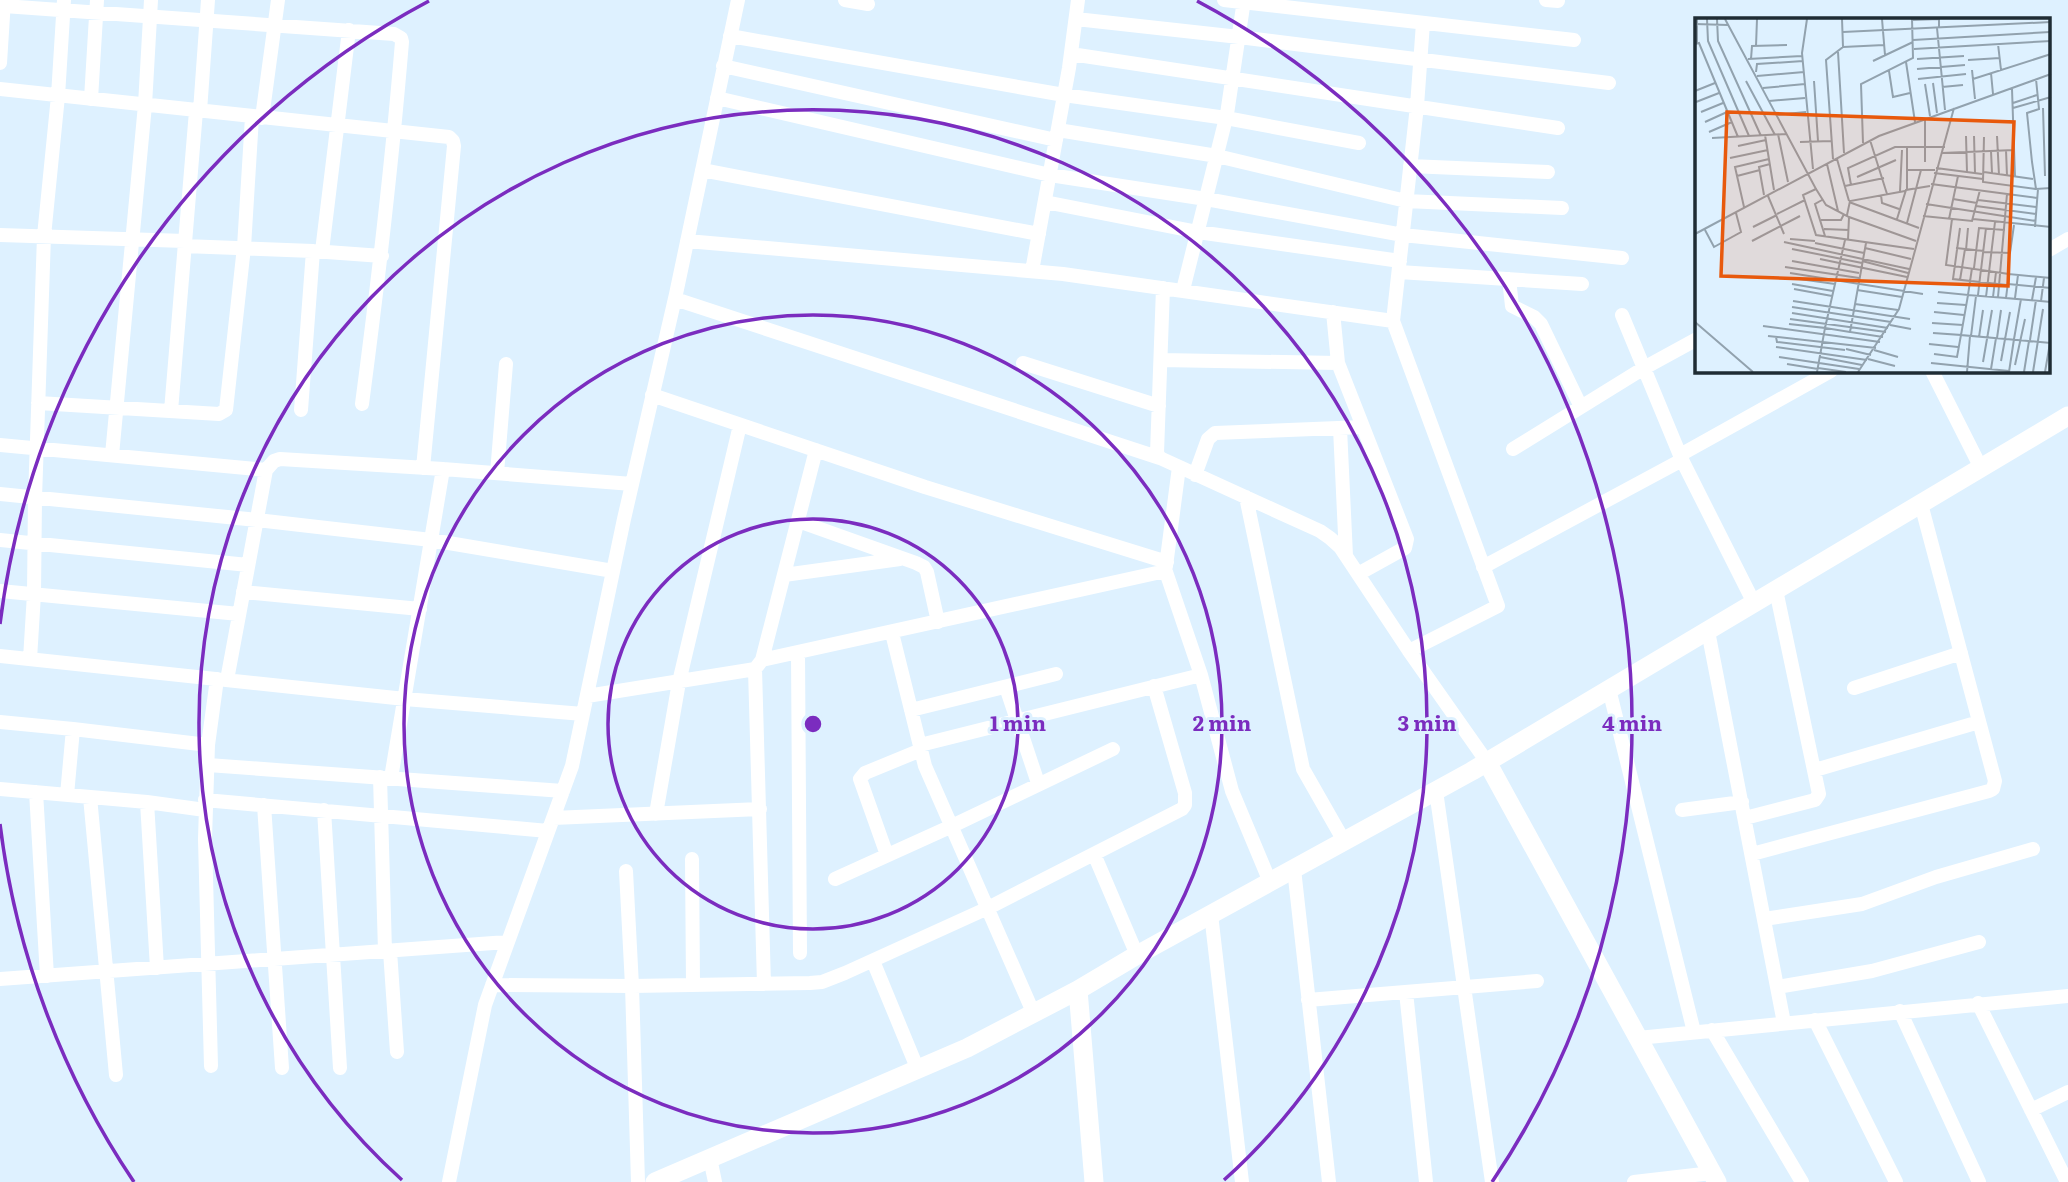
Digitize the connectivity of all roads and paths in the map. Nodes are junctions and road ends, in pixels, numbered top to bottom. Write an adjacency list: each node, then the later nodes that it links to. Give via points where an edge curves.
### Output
1 (151, 0): 13 (street)
2 (208, 0): 15 (street)
3 (278, 0): 17 (street)
4 (738, 0): 19 (street)
5 (845, 0): 9 (street)
6 (1078, 0): 14 (street)
7 (1224, 0): 8 (street)
8 (1244, 1): 16 (street); 20 (street)
9 (867, 4)
10 (64, 5): 11 (street); 12 (street); 30 (street)
11 (96, 6): 13 (street); 32 (street)
12 (3, 7): 24 (street)
13 (150, 16): 15 (street); 33 (street)
14 (1076, 19): 20 (street); 22 (street)
15 (208, 20): 17 (street); 35 (street)
16 (1423, 23): 21 (street); 23 (street)
17 (275, 25): 18 (street); 36 (street)
18 (349, 30): 38 (street); 40 (street, via 401,37)
19 (730, 36): 25 (street); 29 (street)
20 (1239, 37): 23 (street); 26 (street)
21 (1574, 40)
22 (1071, 54): 26 (street); 29 (street)
23 (1419, 60): 27 (street); 34 (street)
24 (0, 63)
25 (723, 66): 31 (street); 41 (street)
26 (1233, 78): 34 (street); 37 (street)
27 (1609, 83)
28 (0, 89): 30 (street)
29 (1064, 95): 37 (street); 41 (street)
30 (58, 96): 32 (street); 56 (street)
31 (717, 98): 45 (street); 47 (street)
32 (91, 99): 33 (street)
33 (145, 105): 35 (street); 57 (street)
34 (1417, 106): 39 (street); 44 (street)
35 (198, 111): 36 (street); 60 (street)
36 (257, 117): 38 (street); 61 (street)
37 (1226, 118): 42 (street); 43 (street)
38 (336, 126): 40 (street); 63 (street)
39 (1558, 128)
40 (394, 132): 64 (street); 104 (street, via 449,137 454,146)
41 (1057, 135): 43 (street); 47 (street)
42 (1359, 144)
43 (1217, 156): 48 (street); 49 (street)
44 (1410, 166): 46 (street); 49 (street)
45 (702, 170): 53 (street); 59 (street)
46 (1548, 172)
47 (1050, 175): 48 (street); 50 (street)
48 (1206, 199): 52 (street); 55 (street)
49 (1406, 201): 51 (street); 55 (street)
50 (1045, 202): 52 (street); 53 (street)
51 (1562, 208)
52 (1198, 232): 66 (street); 71 (street)
53 (1039, 234): 67 (street)
54 (0, 235): 56 (street)
55 (1403, 235): 65 (street); 66 (street)
56 (44, 236): 57 (street); 85 (street)
57 (132, 239): 60 (street); 89 (street)
58 (2068, 239): 62 (street)
59 (687, 241): 67 (street); 72 (street)
60 (185, 243): 61 (street); 91 (street)
61 (244, 247): 63 (street); 91 (street, via 228,407 219,414)
62 (2050, 249)
63 (318, 251): 64 (street); 90 (street)
64 (382, 256): 86 (street)
65 (1622, 258)
66 (1399, 266): 68 (street); 75 (street)
67 (1032, 271): 70 (street)
68 (1509, 279): 69 (street); 88 (street, via 1512,306 1541,324)
69 (1582, 284)
70 (1163, 288): 71 (street); 77 (street)
71 (1183, 290): 73 (street)
72 (675, 299): 84 (street); 102 (street)
73 (1333, 312): 75 (street); 79 (street)
74 (1622, 315): 81 (street)
75 (1393, 321): 124 (street)
76 (1695, 340): 81 (street)
77 (1161, 360): 79 (street); 87 (street)
78 (1023, 363): 87 (street)
79 (1338, 363): 94 (street)
80 (506, 364): 108 (street)
81 (1644, 368): 88 (street); 101 (street)
82 (1828, 373): 101 (street)
83 (1933, 373): 106 (street)
84 (652, 395): 93 (street); 110 (street)
85 (38, 403): 89 (street); 97 (street)
86 (362, 404)
87 (1159, 406): 102 (street)
88 (1581, 407): 98 (street)
89 (116, 408): 91 (street); 100 (street)
90 (301, 410)
91 (171, 411)
92 (2068, 416): 106 (main road)
93 (740, 425): 99 (street); 147 (street)
94 (1363, 427): 95 (street); 126 (street, via 1408,544)
95 (1340, 428): 109 (street, via 1215,433 1208,439); 120 (street)
96 (0, 444): 97 (street)
97 (37, 448): 100 (street); 112 (street)
98 (1513, 449)
99 (816, 450): 116 (street); 123 (street)
100 (112, 455): 107 (street)
101 (1681, 457): 124 (street); 132 (street)
102 (1160, 458): 103 (street)
103 (1179, 467): 109 (street); 123 (street)
104 (424, 468): 105 (street); 107 (street, via 280,459)
105 (443, 468): 108 (street); 118 (street)
106 (1981, 468): 114 (main road)
107 (266, 470): 115 (street)
108 (497, 473): 110 (street)
109 (1195, 475): 113 (street)
110 (632, 484): 125 (street)
111 (0, 494): 112 (street)
112 (35, 498): 115 (street); 119 (street)
113 (1246, 498): 120 (street, via 1320,531); 186 (street, via 1303,769)
114 (1921, 504): 128 (main road); 140 (street)
115 (257, 520): 118 (street); 122 (street)
116 (798, 521): 121 (street); 127 (street)
117 (0, 540): 119 (street)
118 (431, 540): 125 (street); 133 (street)
119 (34, 543): 122 (street); 131 (street)
120 (1346, 557): 126 (street)
121 (905, 558): 127 (street); 135 (street, via 927,572)
122 (248, 565): 130 (street)
123 (1166, 565): 135 (street, via 1157,574); 145 (street)
124 (1483, 566): 138 (street, via 1498,606)
125 (613, 571): 152 (street)
126 (1358, 574): 138 (street)
127 (784, 575): 143 (street)
128 (1776, 590): 132 (main road); 165 (street)
129 (0, 591): 131 (street)
130 (243, 592): 133 (street); 134 (street)
131 (34, 594): 134 (street); 142 (street)
132 (1754, 603): 136 (main road)
133 (420, 609): 153 (street)
134 (239, 614): 146 (street)
135 (939, 622): 137 (street)
136 (1708, 631): 151 (main road); 175 (street)
137 (892, 633): 139 (street); 154 (street)
138 (1409, 651): 163 (street)
139 (798, 653): 143 (street); 202 (street)
140 (1961, 653): 150 (street); 158 (street)
141 (0, 656): 142 (street)
142 (30, 659): 146 (street)
143 (758, 665): 147 (street); 178 (street)
144 (1056, 674): 149 (street)
145 (1201, 675): 148 (street); 195 (street, via 1232,791)
146 (222, 679): 153 (street); 160 (street)
147 (680, 682): 152 (street); 181 (street)
148 (1154, 686): 156 (street); 188 (street, via 1185,805)
149 (1006, 687): 154 (street); 156 (street)
150 (1854, 688)
151 (1609, 689): 163 (main road); 229 (street)
152 (587, 696): 155 (street)
153 (405, 699): 155 (street); 166 (street)
154 (911, 710): 161 (street)
155 (583, 714): 169 (street)
156 (1017, 721): 161 (street); 167 (street)
157 (0, 722): 159 (street)
158 (1979, 722): 165 (street); 190 (street, via 1995,781 1993,789)
159 (73, 729): 160 (street); 172 (street)
160 (208, 745): 164 (street)
161 (920, 747): 185 (street); 189 (street, via 860,779)
162 (1113, 749): 167 (street)
163 (1487, 762): 170 (main road); 230 (main road)
164 (208, 765): 166 (street); 176 (street)
165 (1815, 770): 183 (street, via 1819,794 1815,800)
166 (385, 778): 169 (street); 182 (street)
167 (1038, 783): 185 (street)
168 (0, 789): 171 (street)
169 (563, 791): 184 (street)
170 (1436, 791): 186 (main road); 217 (street)
171 (36, 792): 172 (street); 210 (street)
172 (66, 794): 173 (street)
173 (90, 797): 174 (street); 209 (street)
174 (146, 802): 176 (street); 208 (street)
175 (1742, 802): 180 (street); 183 (street)
176 (205, 805): 177 (street); 207 (street)
177 (264, 805): 179 (street); 205 (street)
178 (760, 809): 181 (street); 213 (street)
179 (324, 810): 182 (street); 203 (street)
180 (1682, 810)
181 (656, 814): 184 (street)
182 (380, 815): 184 (street); 201 (street)
183 (1745, 818): 190 (street)
184 (551, 825): 199 (street)
185 (952, 826): 189 (street); 196 (street)
186 (1344, 841): 192 (main road)
187 (2033, 849): 198 (street, via 1862,904)
188 (1094, 854): 196 (street); 204 (street)
189 (887, 855): 194 (street)
190 (1752, 855): 198 (street)
191 (692, 859): 215 (street)
192 (1294, 869): 195 (main road); 222 (street)
193 (626, 871): 216 (street)
194 (835, 879)
195 (1270, 882): 197 (main road)
196 (988, 908): 206 (street); 225 (street)
197 (1210, 914): 204 (main road); 247 (street)
198 (1764, 919): 218 (street)
199 (508, 942): 201 (street); 214 (street)
200 (1979, 942): 218 (street, via 1872,971)
201 (388, 951): 203 (street); 231 (street)
202 (800, 953)
203 (333, 954): 205 (street); 234 (street)
204 (1137, 955): 219 (main road)
205 (274, 959): 207 (street); 233 (street)
206 (873, 961): 213 (street, via 822,982); 235 (street)
207 (208, 964): 208 (street); 232 (street)
208 (157, 968): 209 (street)
209 (107, 972): 210 (street); 236 (street)
210 (47, 976): 211 (street)
211 (0, 979)
212 (1537, 981): 217 (street)
213 (764, 984): 215 (street)
214 (492, 985): 216 (street); 242 (street)
215 (693, 985): 216 (street)
216 (632, 986): 243 (street)
217 (1463, 987): 220 (street); 250 (street)
218 (1777, 987): 227 (street)
219 (1078, 990): 225 (main road); 246 (main road)
220 (1406, 992): 222 (street); 249 (street)
221 (2068, 996): 223 (street)
222 (1308, 1000): 248 (street)
223 (1979, 1003): 224 (street); 238 (street)
224 (1900, 1011): 226 (street); 254 (street)
225 (1033, 1012): 235 (main road)
226 (1815, 1020): 227 (street); 253 (street)
227 (1784, 1023): 228 (street)
228 (1713, 1030): 229 (street); 252 (street)
229 (1694, 1032): 230 (street)
230 (1638, 1038): 240 (main road)
231 (397, 1052)
232 (211, 1066)
233 (282, 1068)
234 (340, 1068)
235 (918, 1069): 239 (main road)
236 (116, 1074)
237 (2068, 1092): 238 (street)
238 (2031, 1110): 241 (street)
239 (710, 1158): 244 (main road); 245 (street)
240 (1715, 1177): 251 (street)
241 (2067, 1179)
242 (449, 1182)
243 (638, 1182)
244 (655, 1182)
245 (715, 1182)
246 (1094, 1182)
247 (1242, 1182)
248 (1329, 1182)
249 (1426, 1182)
250 (1492, 1182)
251 (1634, 1182)
252 (1802, 1182)
253 (1896, 1182)
254 (1979, 1182)

